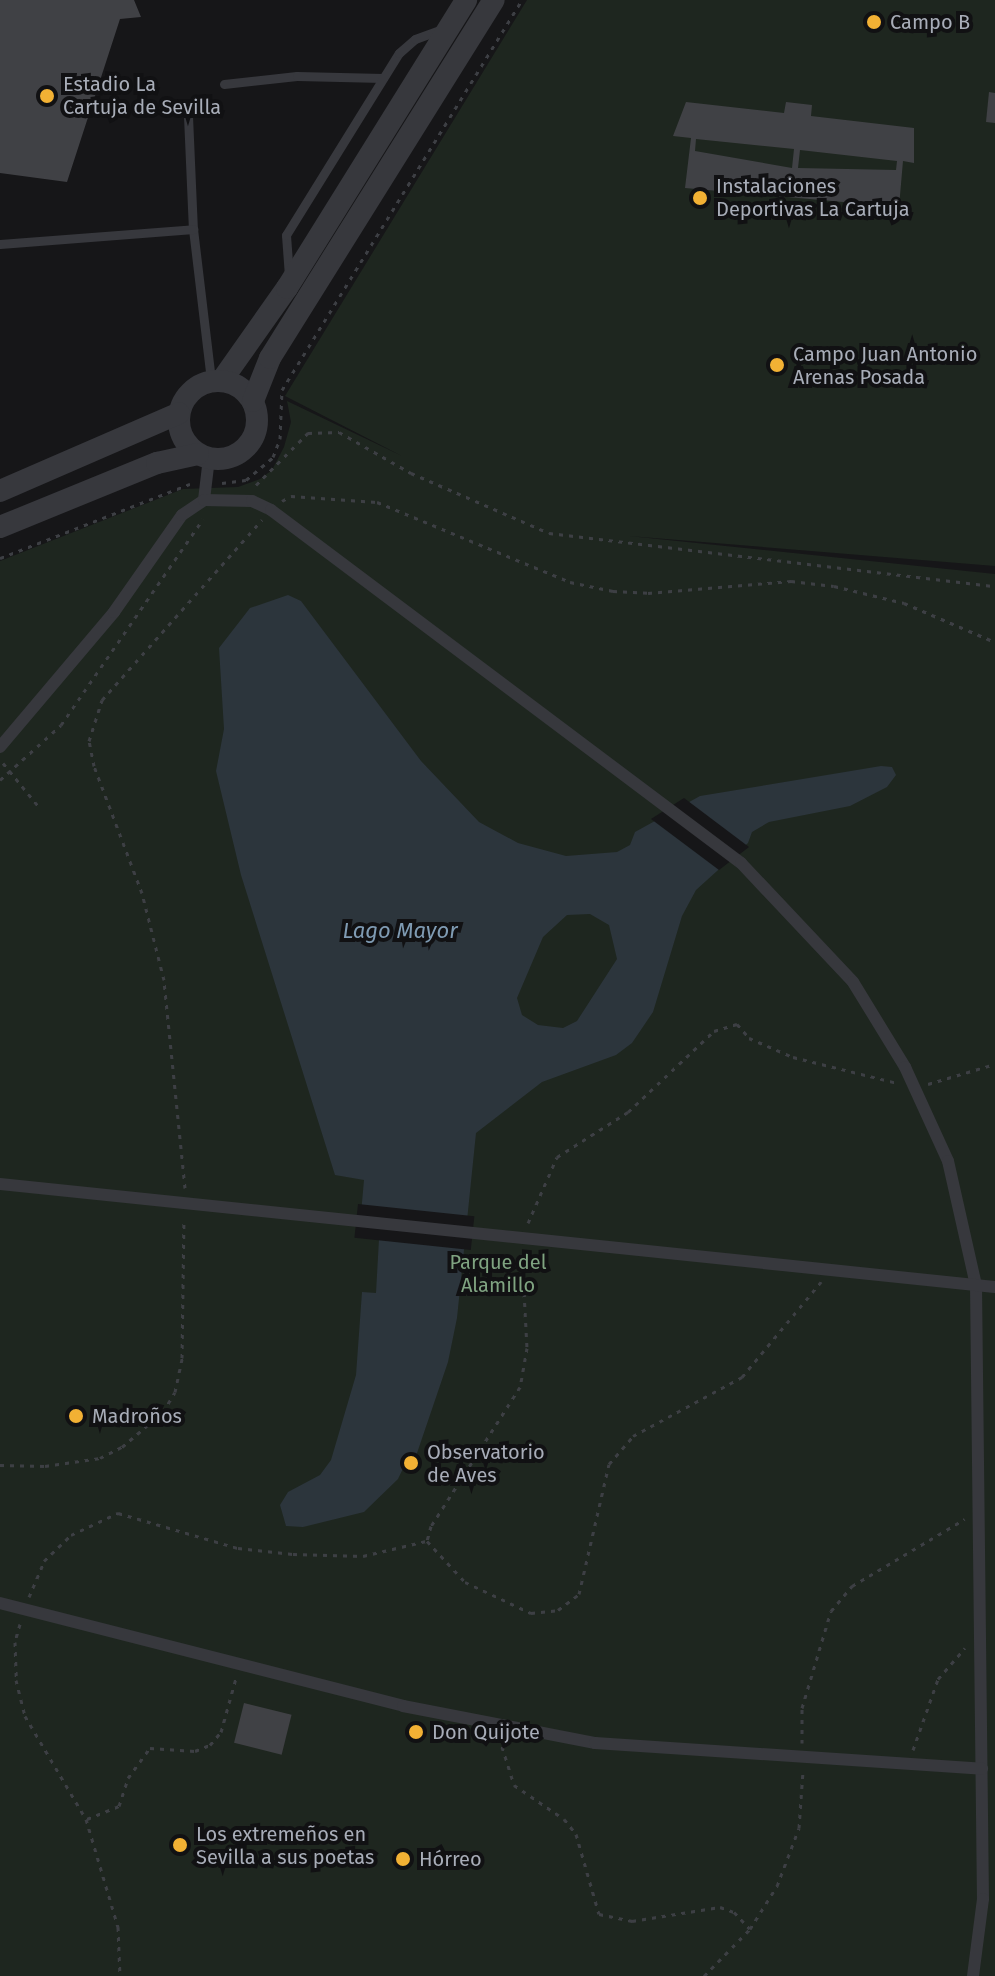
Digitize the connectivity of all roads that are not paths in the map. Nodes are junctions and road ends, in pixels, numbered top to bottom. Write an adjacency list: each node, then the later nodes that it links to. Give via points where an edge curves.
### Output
1 (494, 0): 10 (street, via 270,358)
2 (461, 5): 3 (lane, via 436,34 415,39 399,53); 8 (street)
3 (383, 78): 4 (lane, via 297,76); 8 (lane, via 286,235)
4 (224, 84)
5 (188, 116): 6 (lane)
6 (193, 229): 7 (lane); 9 (lane)
7 (0, 244)
8 (287, 288): 9 (street)
9 (217, 381): 10 (street, via 245,391); 11 (street, via 190,392)
10 (253, 401): 12 (street, via 253,438 234,456)
11 (179, 413): 12 (street, via 182,436); 13 (street)
12 (204, 456): 14 (street); 15 (street, via 157,463)
13 (0, 491)
14 (204, 500): 16 (street, via 182,515 114,612); 18 (street, via 232,498 271,510 741,863 853,982 915,1088 948,1161)
15 (0, 527)
16 (0, 747)
17 (0, 1184): 18 (street)
18 (976, 1285): 19 (street); 21 (street)
19 (995, 1287)
20 (0, 1603): 21 (street, via 498,1726 595,1743)
21 (982, 1769): 22 (street, via 983,1899)
22 (973, 1976)

